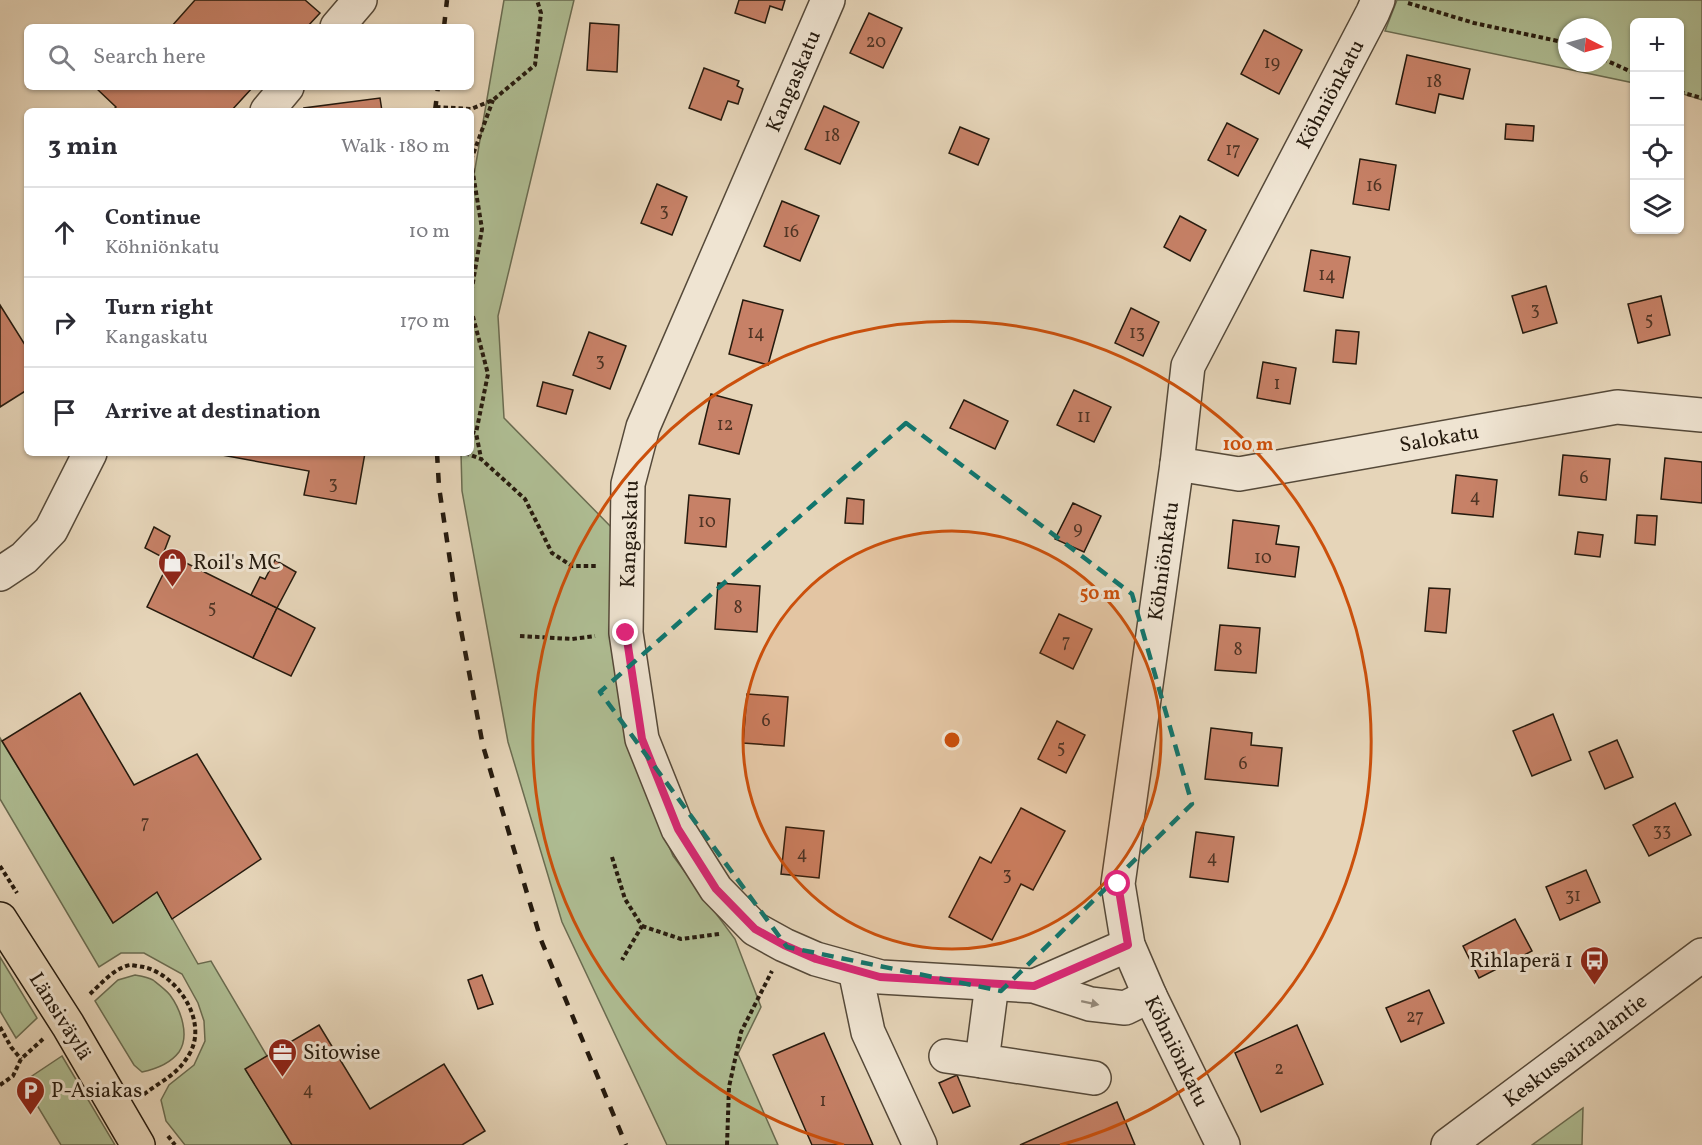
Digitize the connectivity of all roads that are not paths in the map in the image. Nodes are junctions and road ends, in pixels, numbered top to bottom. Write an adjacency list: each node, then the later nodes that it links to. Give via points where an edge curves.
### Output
1 (360, 0): 4 (street)
2 (828, 0): 14 (street, Kangaskatu, via 643,427 628,484 626,633 642,739 678,829 716,889 755,929 816,959)
3 (1392, 2): 9 (street, Köhniönkatu, via 1188,366)
4 (340, 24)
5 (284, 90): 6 (street)
6 (270, 108)
7 (1702, 415): 9 (street, Salokatu, via 1617,407 1239,474)
8 (88, 456): 10 (street, via 51,530 24,558)
9 (1176, 464): 12 (street, Köhniönkatu, via 1118,884)
10 (0, 574)
11 (0, 919): 21 (main road, Länsiväylä)
12 (1128, 945): 16 (street, Kangaskatu); 17 (street, Köhniönkatu)
13 (1702, 955): 24 (street, Keskussairaalantie)
14 (855, 970): 15 (street, Kangaskatu, via 880,977); 22 (street, via 868,1032)
15 (992, 984): 16 (street, Kangaskatu); 19 (street)
16 (1034, 986): 17 (street, Kangaskatu, one-way to 17, via 1090,1004 1125,1008)
17 (1150, 996): 23 (street, Köhniönkatu)
18 (946, 1056): 19 (street)
19 (982, 1060): 20 (street)
20 (1094, 1078)
21 (138, 1145)
22 (920, 1145)
23 (1223, 1145)
24 (1448, 1145)

